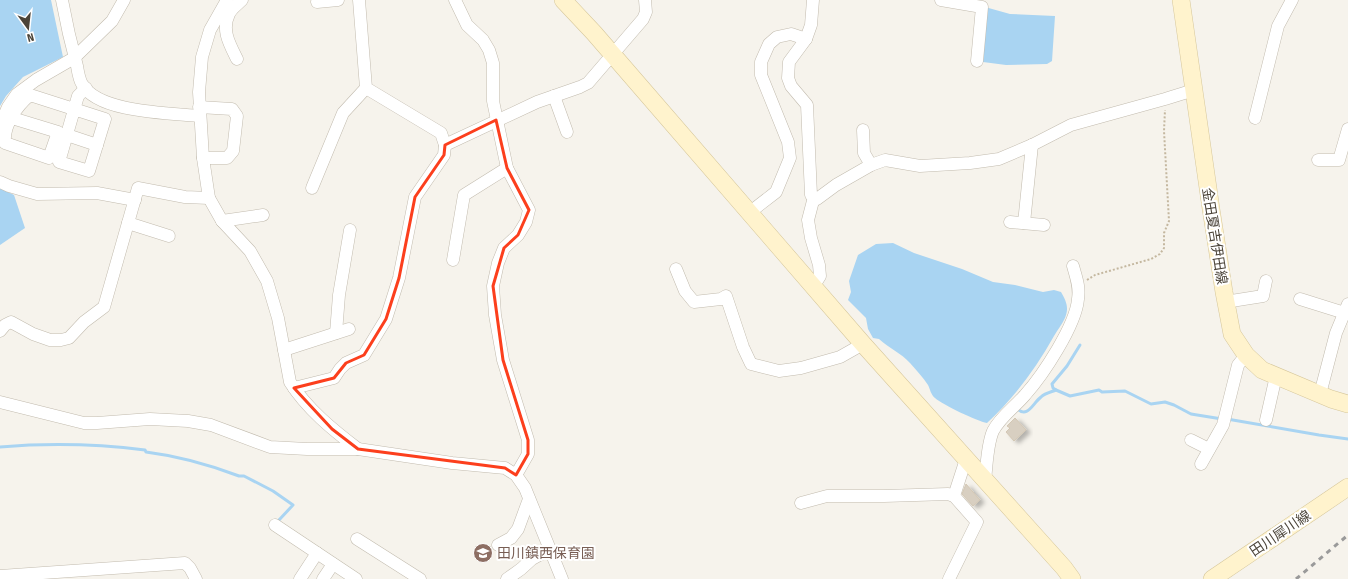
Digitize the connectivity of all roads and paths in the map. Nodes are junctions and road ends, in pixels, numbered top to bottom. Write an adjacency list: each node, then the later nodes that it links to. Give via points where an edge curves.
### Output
1 (62, 0): 18 (street)
2 (124, 0): 18 (street, via 112,21)
3 (227, 0): 27 (street, via 210,30 202,57)
4 (242, 0): 19 (street, via 229,13 225,28)
5 (338, 0): 15 (street)
6 (360, 0): 22 (street)
7 (455, 0): 30 (street, via 467,24 489,50 493,63 492,101)
8 (563, 0): 17 (street)
9 (574, 0): 17 (street)
10 (645, 0): 17 (street, via 646,12 643,19)
11 (813, 0): 16 (street, via 811,25)
12 (941, 0): 20 (street, via 982,8)
13 (1181, 0): 23 (street, 金田夏吉伊田線)
14 (1292, 0): 29 (street, via 1278,26)
15 (317, 2)
16 (806, 39): 45 (street, via 790,62 788,78 791,86 807,105 811,195); 48 (street, via 790,34 777,37 768,44 761,62 761,75 788,142 790,158 776,192)
17 (615, 52): 24 (street, via 588,83); 48 (street)
18 (74, 58): 21 (street, via 82,84); 31 (street, via 17,94)
19 (237, 59)
20 (977, 61)
21 (86, 88): 26 (street, via 78,96); 27 (street, via 106,103 124,108)
22 (366, 88): 37 (street, via 441,133); 44 (street, via 343,113)
23 (1194, 90): 25 (street); 64 (street, 金田夏吉伊田線)
24 (554, 96): 30 (street); 34 (street)
25 (1165, 99): 38 (street, via 1071,125); 61 (path, via 1164,131 1169,221 1164,233 1164,248 1151,259 1095,275)
26 (74, 109): 28 (street, via 30,95 21,102); 35 (street); 36 (street, via 105,119)
27 (200, 112): 39 (street); 39 (street, via 232,109 237,116 233,151 227,158)
28 (12, 118)
29 (1255, 118)
30 (496, 120): 37 (street); 42 (street)
31 (0, 125)
32 (1348, 129): 40 (street, via 1339,160)
33 (863, 130): 41 (street, via 864,153)
34 (567, 132)
35 (67, 135): 36 (street); 36 (street, via 59,162 89,171)
36 (97, 145)
37 (445, 145): 73 (street, via 444,155 415,197 399,278 386,319 364,355 346,363 334,378)
38 (1032, 145): 41 (street, via 999,159 970,163 920,166 885,160); 53 (street)
39 (203, 158): 46 (street)
40 (1318, 160)
41 (871, 165): 45 (street, via 817,198)
42 (507, 168): 57 (street, via 464,195); 83 (street, via 528,210 526,222 518,235 504,248 493,286 503,360 528,440 528,454)
43 (0, 182): 47 (street, via 37,194 96,193)
44 (312, 188)
45 (814, 197): 62 (street, via 808,220 820,276)
46 (209, 198): 47 (street, via 185,197 138,188); 50 (street)
47 (134, 200): 52 (street)
48 (750, 213): 62 (street)
49 (263, 215): 50 (street)
50 (222, 221): 70 (street, via 250,250 267,281)
51 (1010, 222): 53 (street)
52 (128, 223): 56 (street); 67 (street, via 104,307 84,322 69,338 50,340 11,322)
53 (1024, 223): 54 (street)
54 (1044, 225)
55 (350, 230): 68 (street, via 339,295)
56 (169, 236)
57 (453, 260)
58 (1073, 266): 61 (street)
59 (676, 269): 69 (street, via 685,291 694,302 721,299 726,296 750,364 778,371 801,368 840,357)
60 (1266, 281): 64 (street, via 1263,296)
61 (1078, 286): 84 (street, via 1074,314 1064,337 1031,388 1004,416 993,432)
62 (813, 287): 69 (street)
63 (1300, 299): 65 (street)
64 (1226, 302): 71 (street, 金田夏吉伊田線, via 1232,334)
65 (1347, 310): 74 (street, via 1336,332)
66 (349, 329): 68 (street)
67 (0, 331)
68 (336, 333): 70 (street)
69 (863, 344): 81 (street)
70 (284, 350): 73 (street, via 290,382)
71 (1246, 355): 72 (street, 金田夏吉伊田線, via 1262,370); 80 (street, via 1238,365 1224,419)
72 (1276, 376): 74 (street, 金田夏吉伊田線); 77 (street)
73 (294, 388): 79 (street, via 332,429)
74 (1320, 394): 76 (street, 金田夏吉伊田線)
75 (0, 402): 79 (street, via 84,423 150,419 188,421 211,425 270,447)
76 (1348, 404)
77 (1266, 420)
78 (1191, 440): 80 (street)
79 (358, 449): 83 (street, via 505,468)
80 (1209, 449): 82 (street)
81 (966, 459): 84 (street); 86 (street)
82 (1201, 464)
83 (516, 475): 87 (street)
84 (985, 480): 104 (street)
85 (1348, 487): 105 (street, 田川犀川線)
86 (954, 496): 88 (street, via 827,496); 103 (street, via 977,522)
87 (529, 499): 91 (street, via 518,529 511,538); 92 (street)
88 (801, 503)
89 (275, 525): 93 (street)
90 (356, 539): 100 (street)
91 (498, 545)
92 (550, 549): 101 (street, via 532,559); 102 (street)
93 (317, 553): 94 (street); 97 (street)
94 (333, 564): 98 (street); 99 (street)
95 (0, 576): 96 (street, via 185,563)
96 (196, 579)
97 (300, 579)
98 (323, 579)
99 (356, 579)
100 (420, 579)
101 (507, 579)
102 (562, 579)
103 (949, 579)
104 (1072, 579)
105 (1212, 579)

